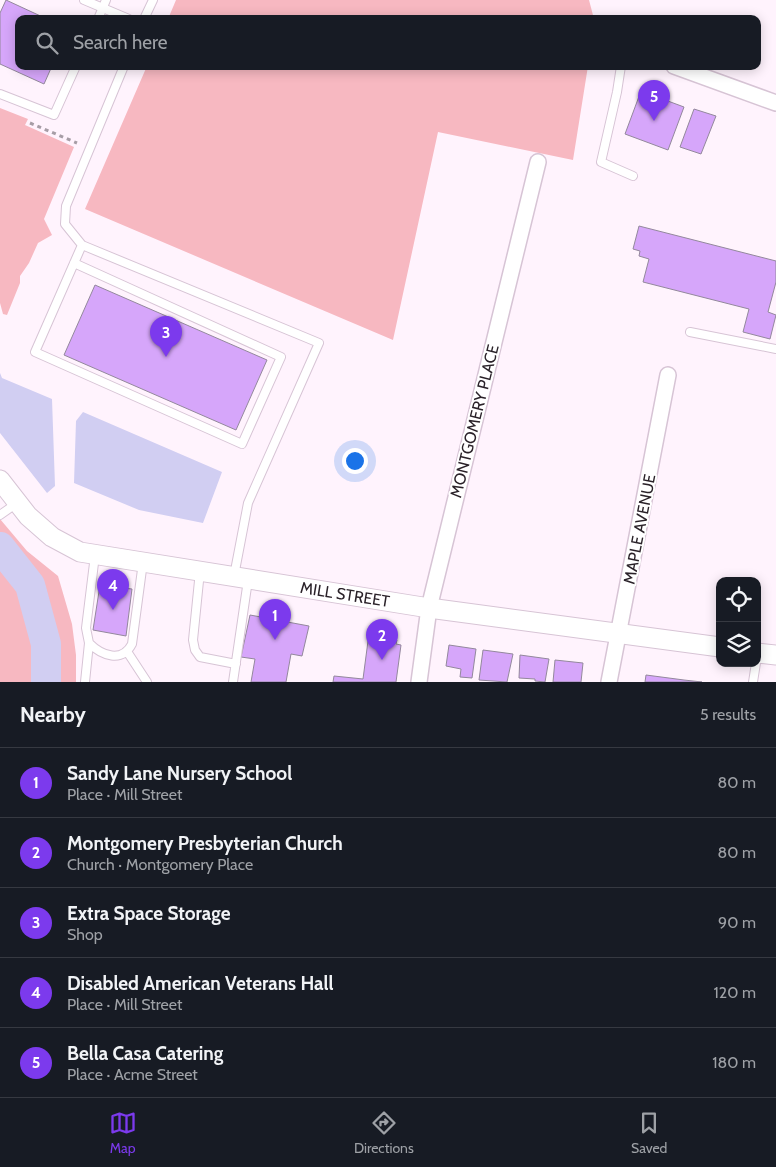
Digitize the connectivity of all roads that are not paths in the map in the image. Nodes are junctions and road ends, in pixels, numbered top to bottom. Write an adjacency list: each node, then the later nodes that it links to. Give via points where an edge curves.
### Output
1 (84, 0): 4 (lane)
2 (106, 0): 4 (lane)
3 (153, 0): 7 (lane)
4 (102, 8): 5 (lane); 6 (lane)
5 (99, 15)
6 (119, 15)
7 (146, 15)
8 (74, 70): 12 (lane, via 54,115)
9 (122, 70): 16 (lane, via 66,206 65,224)
10 (620, 70): 15 (lane, via 602,162)
11 (685, 70): 13 (street)
12 (0, 94)
13 (776, 103)
14 (538, 162): 28 (street, MONTGOMERY PLACE)
15 (632, 176)
16 (82, 244): 17 (lane); 27 (lane, via 320,343 248,503)
17 (74, 263): 17 (lane, via 35,352 242,444 281,356)
18 (690, 332): 19 (lane)
19 (776, 349)
20 (668, 375): 29 (street, MAPLE AVENUE)
21 (0, 480): 22 (street, MILL STREET)
22 (18, 502): 23 (lane); 24 (street, MILL STREET, via 28,516 52,537 80,552)
23 (0, 515)
24 (95, 555): 25 (street, MILL STREET); 30 (lane, via 86,628)
25 (143, 562): 26 (street, MILL STREET); 32 (lane)
26 (200, 571): 27 (street, MILL STREET); 35 (lane, via 194,650 200,657)
27 (241, 578): 28 (street, MILL STREET); 35 (lane)
28 (429, 608): 29 (street, MILL STREET); 40 (street, MONTGOMERY PLACE)
29 (619, 632): 31 (street, MILL STREET); 41 (street, MAPLE AVENUE)
30 (88, 643): 32 (lane, via 103,654 119,656); 38 (lane)
31 (716, 646)
32 (128, 653): 37 (lane)
33 (761, 654): 34 (street)
34 (776, 655)
35 (236, 664): 39 (lane)
36 (755, 667): 42 (lane)
37 (145, 681)
38 (85, 682)
39 (233, 682)
40 (418, 682)
41 (609, 682)
42 (753, 682)

